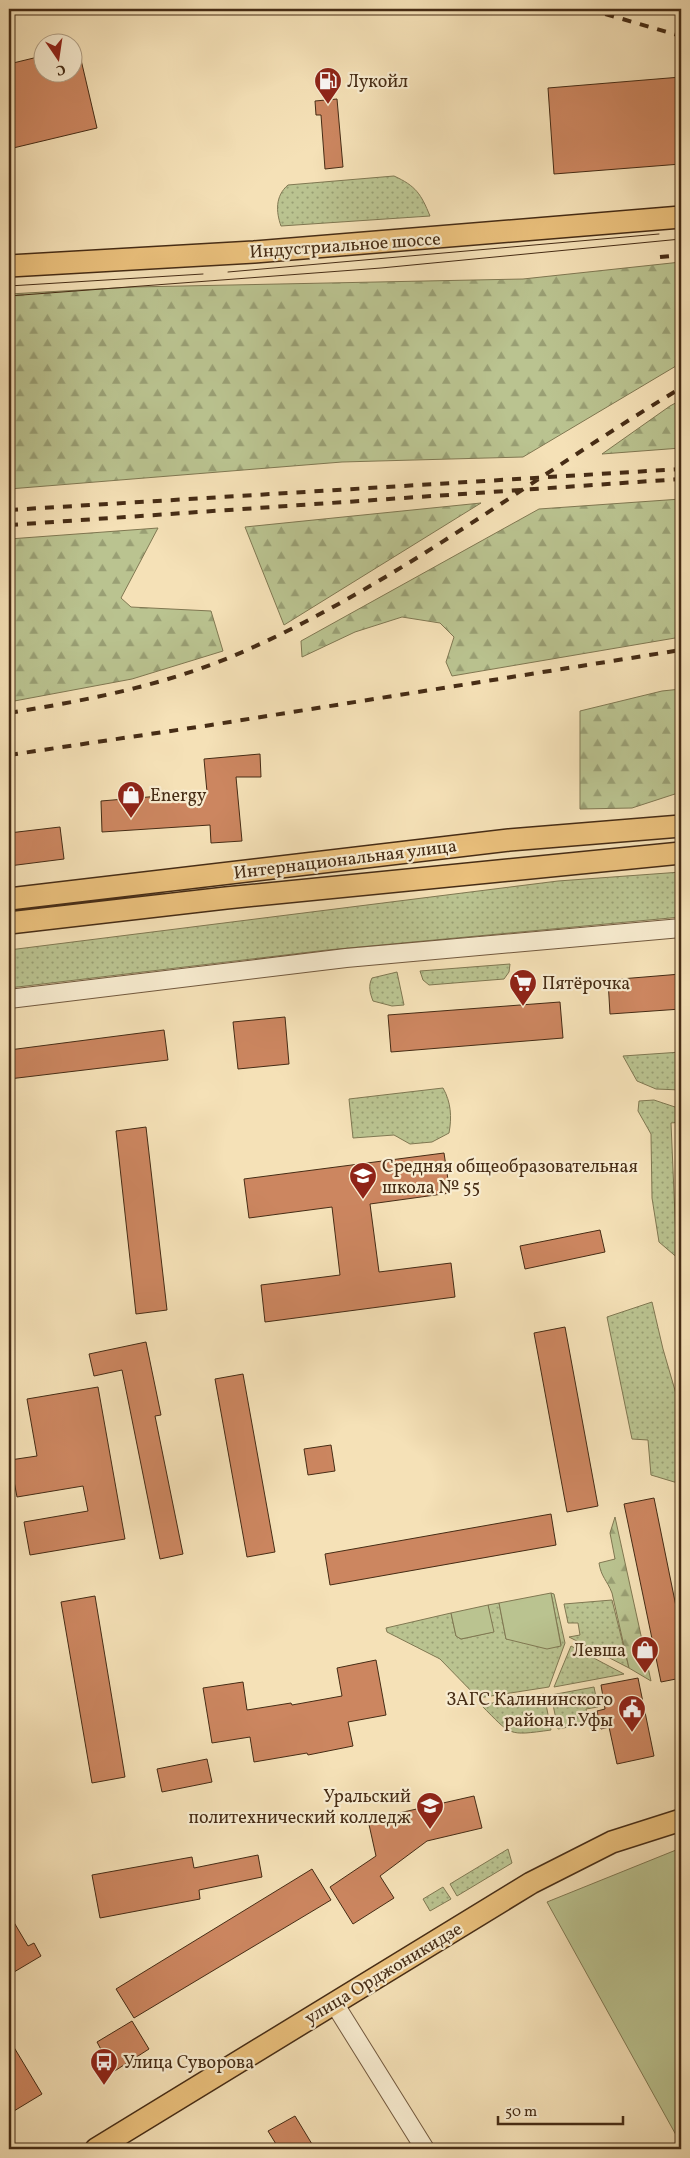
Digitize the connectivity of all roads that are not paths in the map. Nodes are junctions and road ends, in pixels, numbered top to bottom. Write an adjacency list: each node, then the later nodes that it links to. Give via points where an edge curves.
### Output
1 (681, 217): 2 (main road, Индустриальное шоссе, via 254,252)
2 (9, 266)
3 (681, 826): 5 (main road, Интернациональная улица, via 509,840)
4 (681, 853): 6 (main road, Интернациональная улица)
5 (9, 899)
6 (9, 923)
7 (681, 928): 8 (street, via 346,958)
8 (9, 999)
9 (681, 1820): 10 (main road, улица Орджоникидзе, via 612,1842 531,1883)
10 (334, 2003): 11 (main road, улица Орджоникидзе); 12 (street)
11 (96, 2149)
12 (424, 2149)

